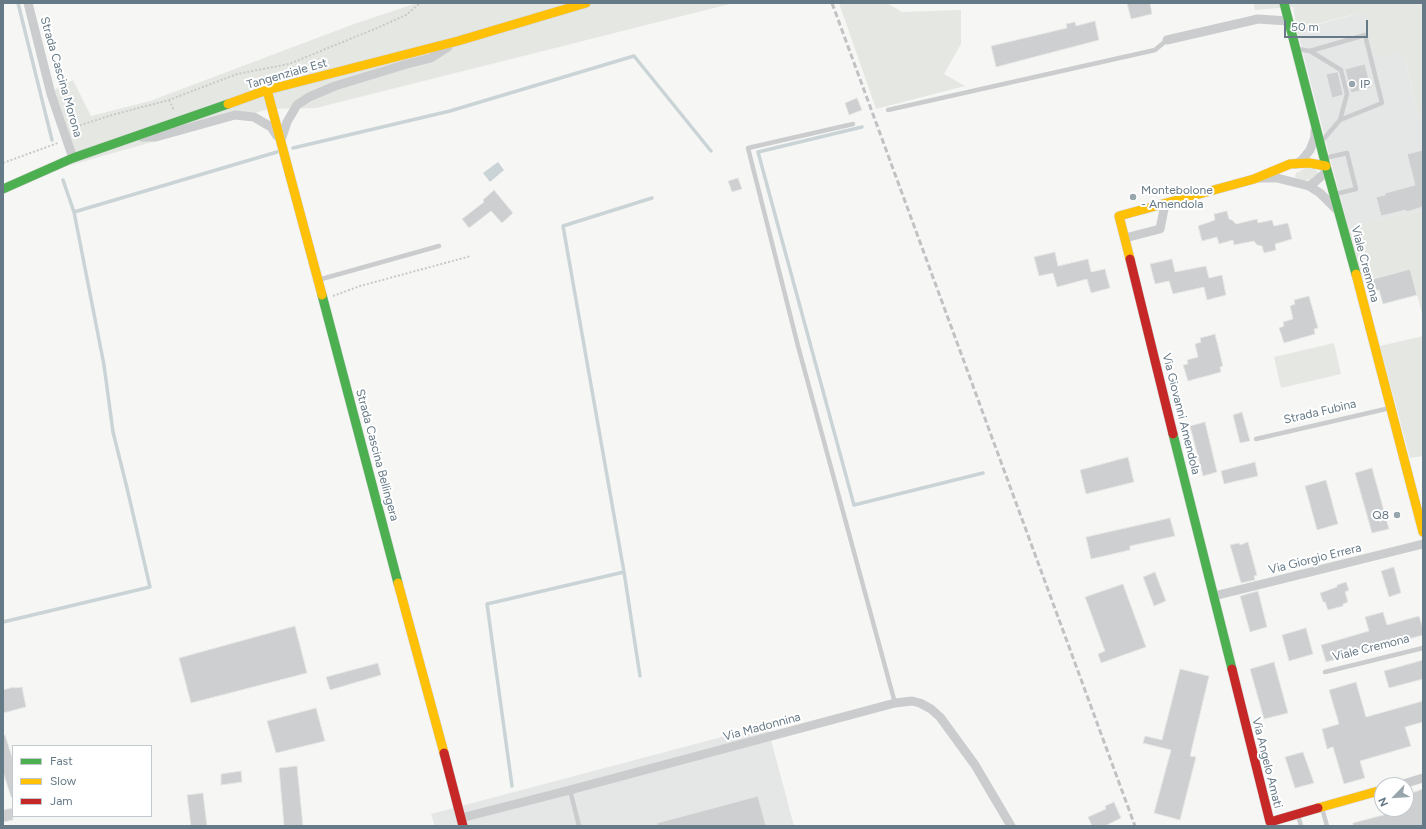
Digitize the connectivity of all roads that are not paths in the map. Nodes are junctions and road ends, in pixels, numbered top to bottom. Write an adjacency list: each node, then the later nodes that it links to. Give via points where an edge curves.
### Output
1 (28, 3): 17 (street, Strada Cascina Morona, via 51,94)
2 (586, 3): 6 (street, Tangenziale Est)
3 (1284, 3): 4 (street, Viale Cremona)
4 (1288, 20): 5 (street, via 1258,19); 7 (street, Viale Cremona)
5 (1167, 40): 10 (lane, via 1156,50)
6 (458, 41): 9 (street, Tangenziale Est); 15 (street, via 431,58 335,86 309,97 297,105 287,122)
7 (1296, 49): 8 (lane); 13 (street, Viale Cremona)
8 (1310, 51): 11 (lane, via 1341,70 1347,94); 11 (lane, via 1365,35 1382,103)
9 (267, 90): 14 (street, Tangenziale Est); 15 (street, Strada Cascina Bellingera)
10 (888, 110)
11 (1340, 120): 16 (lane)
12 (853, 124): 36 (lane, via 748,148 798,346)
13 (1316, 124): 16 (street, Viale Cremona); 18 (street, Via Giovanni Amendola, via 1310,150)
14 (133, 137): 15 (street, via 156,137 235,115 254,117 271,127); 17 (street, Tangenziale Est)
15 (281, 140): 28 (street, Strada Cascina Bellingera)
16 (1320, 143): 19 (street, Viale Cremona)
17 (73, 158): 22 (street, Tangenziale Est)
18 (1296, 164): 19 (street, Via Giovanni Amendola); 20 (street, Via Giovanni Amendola, via 1290,164)
19 (1326, 165): 21 (street); 23 (street, Viale Cremona); 23 (lane, via 1347,153 1356,190)
20 (1254, 179): 21 (street, Via Giovanni Amendola, via 1277,178); 24 (street, Via Giovanni Amendola)
21 (1309, 186): 25 (street, Via Giovanni Amendola)
22 (3, 189)
23 (1333, 195): 25 (street, Viale Cremona)
24 (1165, 204): 26 (street, via 1160,229); 26 (street, Via Giovanni Amendola, via 1119,216)
25 (1339, 211): 29 (street, Viale Cremona)
26 (1125, 238): 33 (street, Via Giovanni Amendola)
27 (439, 246): 28 (lane)
28 (318, 280): 41 (street, Strada Cascina Bellingera)
29 (1390, 408): 30 (lane, Strada Fubina); 31 (street, Viale Cremona)
30 (1256, 439)
31 (1422, 528)
32 (1423, 544): 33 (street, Via Giorgio Errera)
33 (1214, 596): 40 (street, Via Angelo Amati, via 1270,822)
34 (1423, 648): 35 (lane, Viale Cremona)
35 (1325, 672)
36 (896, 703): 37 (street, Via Madonnina); 43 (street, Via Madonnina, via 920,703 940,717 975,765)
37 (570, 790): 41 (street, Via Madonnina); 42 (lane)
38 (1374, 792): 39 (street, Via Angelo Amati)
39 (1322, 807): 40 (street, Via Angelo Amati); 45 (lane)
40 (1298, 814): 44 (lane)
41 (462, 822)
42 (579, 826)
43 (1011, 826)
44 (1301, 826)
45 (1327, 826)

